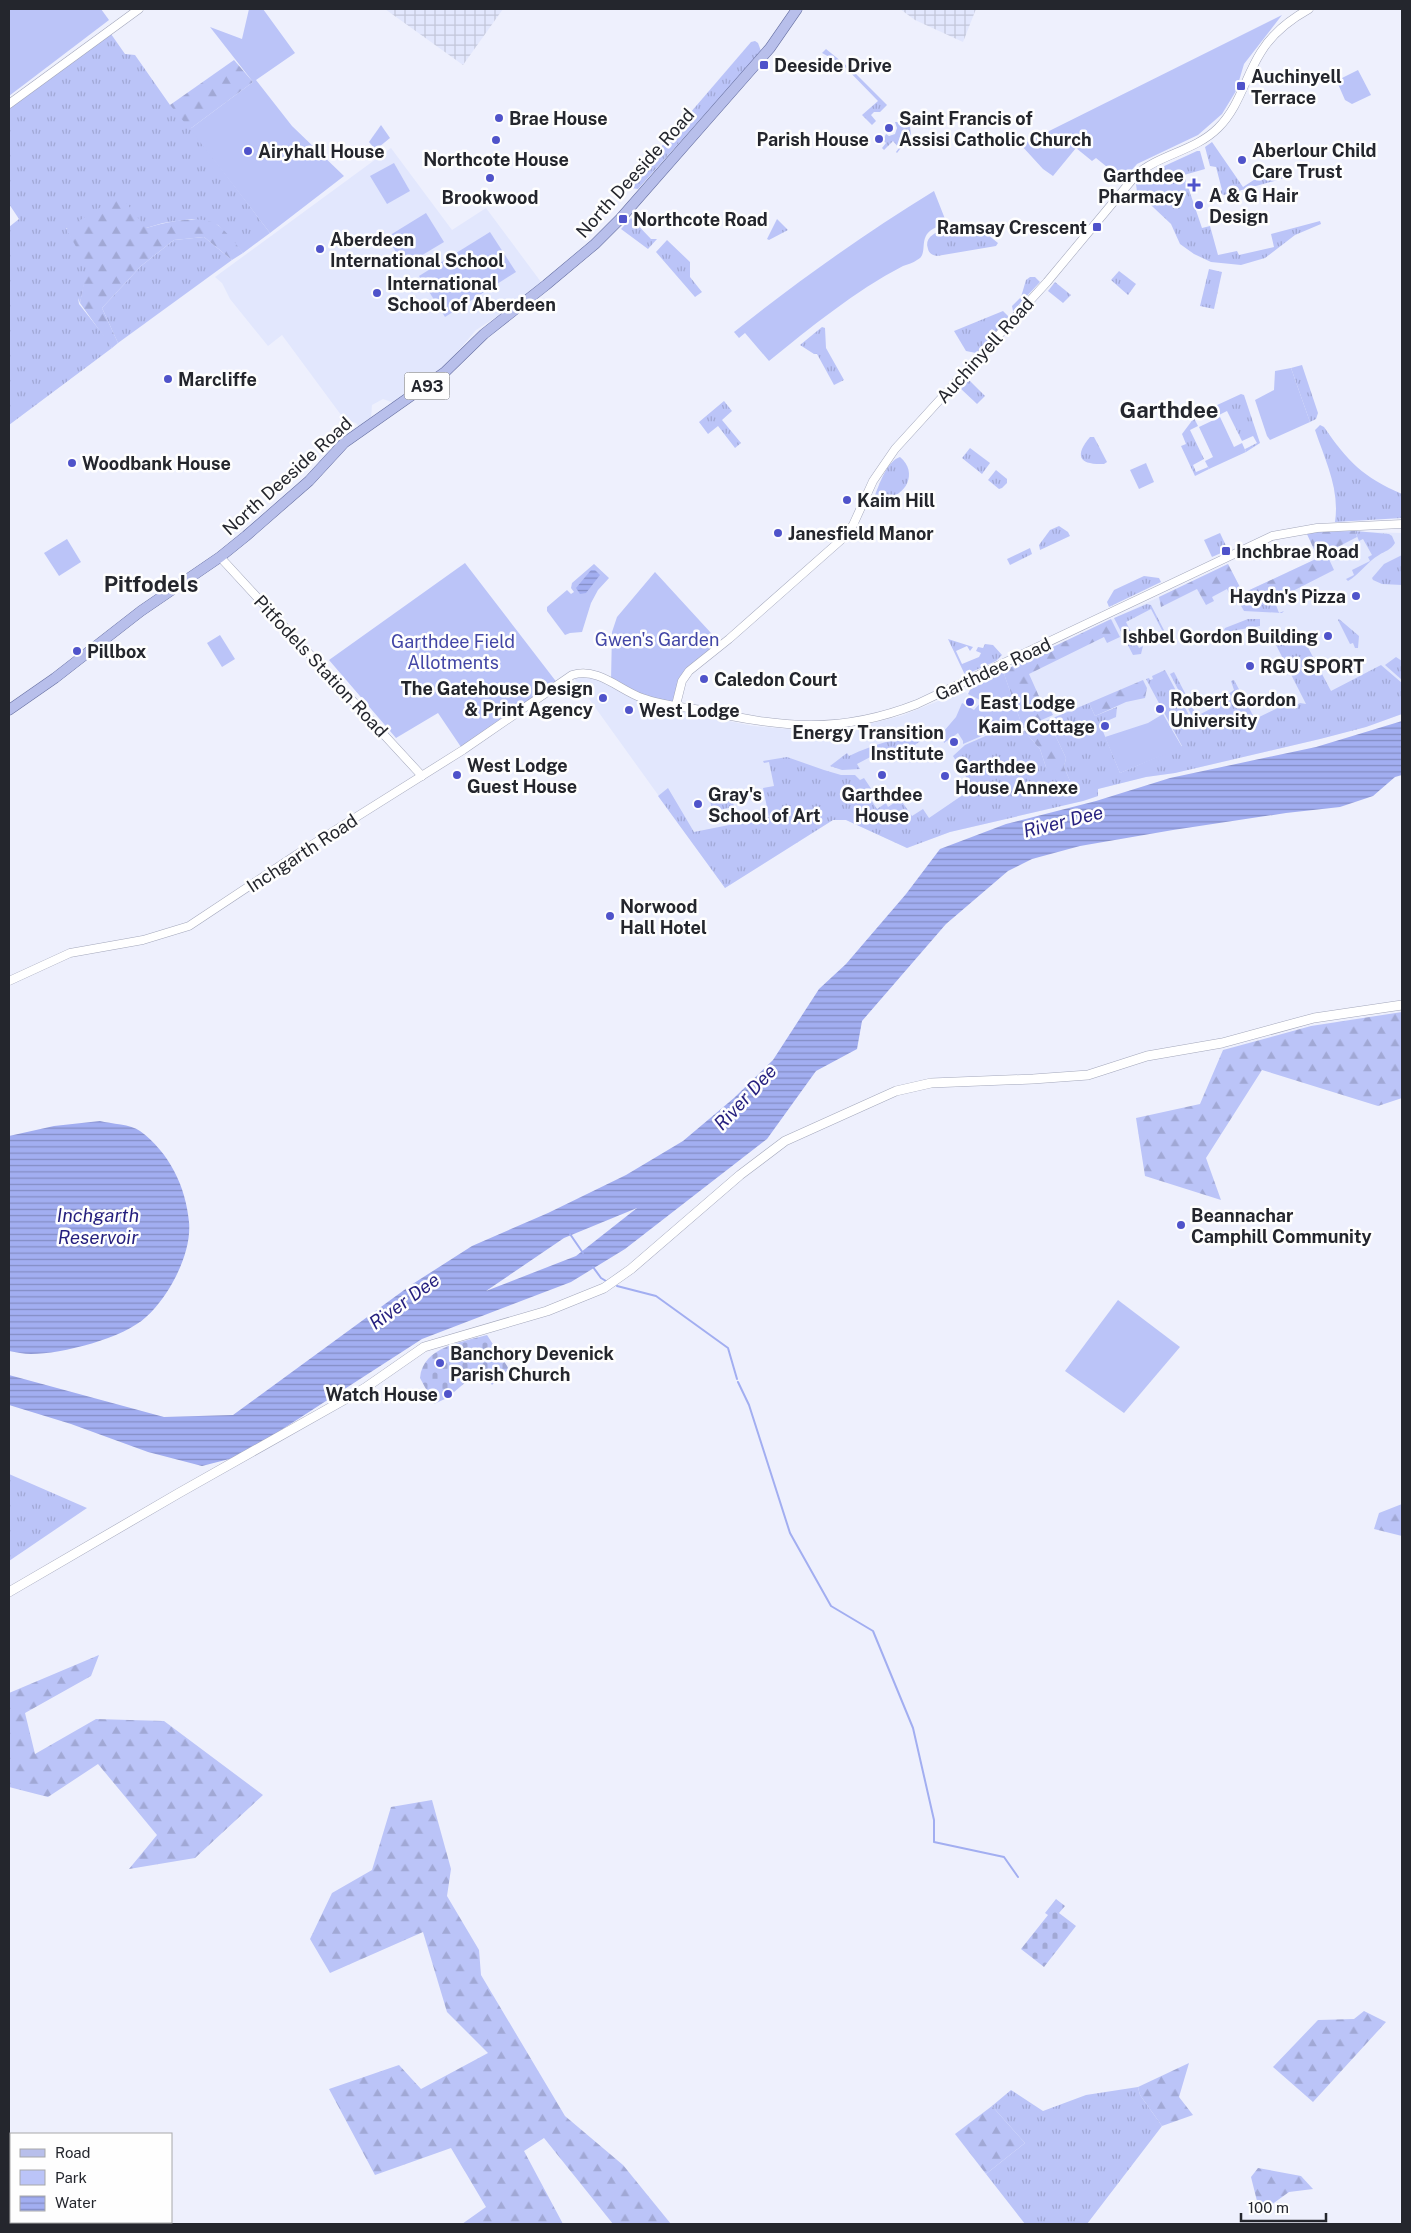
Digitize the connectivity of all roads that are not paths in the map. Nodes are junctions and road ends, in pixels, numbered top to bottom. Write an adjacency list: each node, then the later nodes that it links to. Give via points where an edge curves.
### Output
1 (138, 9): 4 (street)
2 (797, 9): 6 (main road, North Deeside Road / A93, via 770,48 620,220 595,244 484,334 445,372 344,443 309,481)
3 (1309, 9): 8 (street, Auchinyell Road, via 1294,17 1261,52 1233,110 1219,126 1202,142 1148,166 1136,175 1047,282 895,449 873,481 853,525 729,639 689,671 682,681)
4 (9, 104)
5 (1402, 524): 8 (street, Garthdee Road, via 1317,528 1272,536 946,691 886,715 805,726)
6 (220, 557): 9 (main road, North Deeside Road / A93, via 141,610); 10 (street, Pitfodels Station Road)
7 (572, 675): 8 (street, Garthdee Road, via 580,672 595,675 641,698); 10 (street, Inchgarth Road)
8 (676, 706)
9 (9, 710)
10 (422, 776): 11 (street, Inchgarth Road, via 189,926 143,940 70,954)
11 (9, 981)
12 (1402, 1005): 13 (main road, via 1314,1018 1222,1043 1147,1056 1088,1074 931,1082 896,1091 785,1141 740,1175 632,1269 604,1288 546,1311 424,1346 365,1388)
13 (9, 1592)

